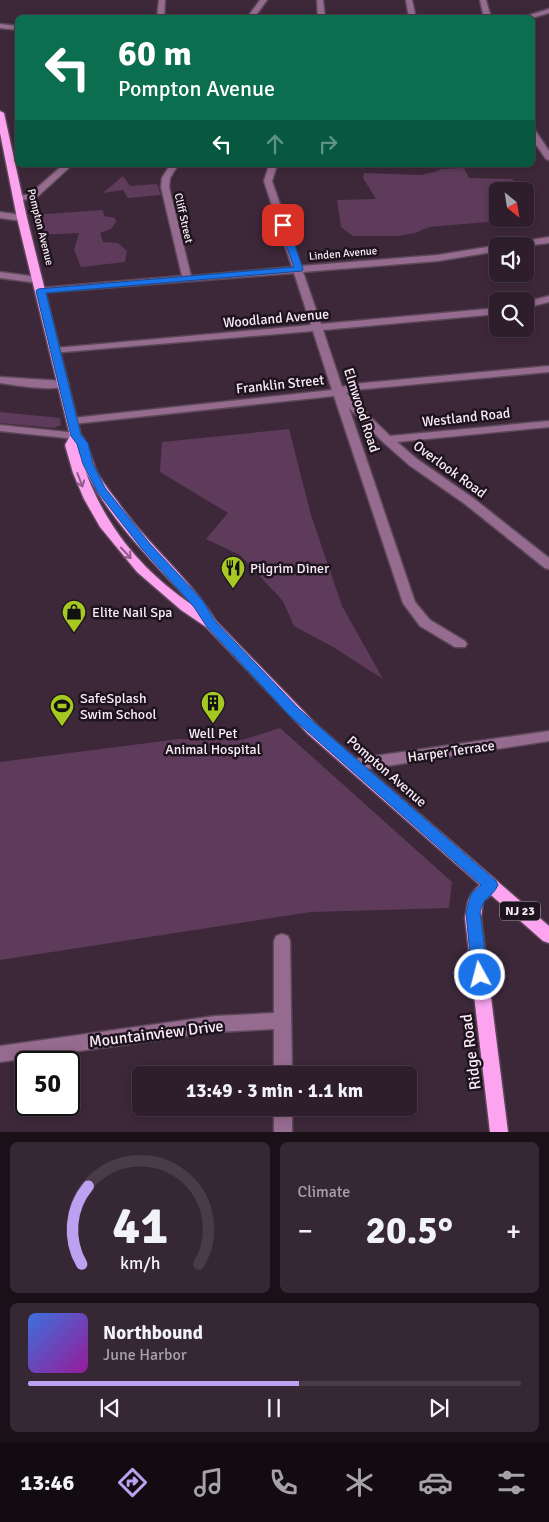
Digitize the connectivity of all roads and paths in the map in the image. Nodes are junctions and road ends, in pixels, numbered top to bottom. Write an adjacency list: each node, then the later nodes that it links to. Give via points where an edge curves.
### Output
1 (162, 0): 7 (street)
2 (264, 0): 8 (street)
3 (320, 0): 9 (street)
4 (410, 0): 10 (street)
5 (483, 0): 11 (street)
6 (549, 11): 12 (street)
7 (160, 15)
8 (252, 15)
9 (322, 15)
10 (412, 15)
11 (487, 15)
12 (534, 15)
13 (0, 26): 14 (street)
14 (15, 28)
15 (0, 113): 16 (main road, Pompton Avenue / NJ 23)
16 (2, 128): 22 (main road, Pompton Avenue / NJ 23)
17 (535, 136): 18 (street)
18 (546, 149)
19 (66, 167): 22 (street, via 33,196)
20 (173, 167): 30 (street, Cliff Street, via 165,187)
21 (272, 167): 28 (street, Elmwood Road, via 268,181)
22 (18, 199): 24 (main road, Pompton Avenue / NJ 23)
23 (0, 215): 24 (street)
24 (22, 218): 31 (main road, Pompton Avenue / NJ 23)
25 (549, 240): 26 (street)
26 (534, 242)
27 (489, 250): 28 (street, Linden Avenue, via 438,258)
28 (299, 269): 30 (street, Linden Avenue); 35 (street, Elmwood Road)
29 (0, 276): 31 (street, Linden Avenue)
30 (187, 278): 31 (street, Linden Avenue)
31 (39, 286): 36 (main road, Pompton Avenue / NJ 23)
32 (549, 299): 33 (street)
33 (534, 303)
34 (489, 312): 35 (street, Woodland Avenue)
35 (319, 328): 36 (street, Woodland Avenue); 40 (street, Elmwood Road)
36 (56, 351): 39 (main road, Pompton Avenue / NJ 23)
37 (549, 369): 40 (street, Franklin Street, via 353,387)
38 (0, 380): 39 (street)
39 (64, 384): 41 (main road, Pompton Avenue / NJ 23)
40 (340, 391): 41 (street, Franklin Street); 45 (street, Overlook Road); 48 (street, Elmwood Road, via 409,603 425,623)
41 (73, 421): 44 (main road, Pompton Avenue / NJ 23)
42 (549, 424): 45 (street, Westland Road)
43 (0, 428): 44 (street)
44 (76, 436): 47 (main road, Pompton Avenue / NJ 23, via 82,443 100,489 146,547 199,604); 47 (main road, Pompton Avenue / NJ 23, one-way to 47, via 70,445 78,474 86,494 111,534 177,601)
45 (386, 440): 46 (street, Overlook Road)
46 (549, 565)
47 (211, 624): 50 (main road, Pompton Avenue / NJ 23, via 295,713)
48 (460, 644)
49 (549, 736): 50 (street, Harper Terrace)
50 (354, 765): 51 (main road, Pompton Avenue / NJ 23)
51 (491, 885): 52 (main road, Pompton Avenue / NJ 23); 59 (main road, Ridge Road, via 476,898 473,918)
52 (549, 936)
53 (282, 942): 54 (street)
54 (282, 1022): 55 (street, Mountainview Drive, via 215,1024); 56 (street)
55 (0, 1054)
56 (283, 1066)
57 (283, 1116): 58 (street)
58 (283, 1132)
59 (499, 1132)

